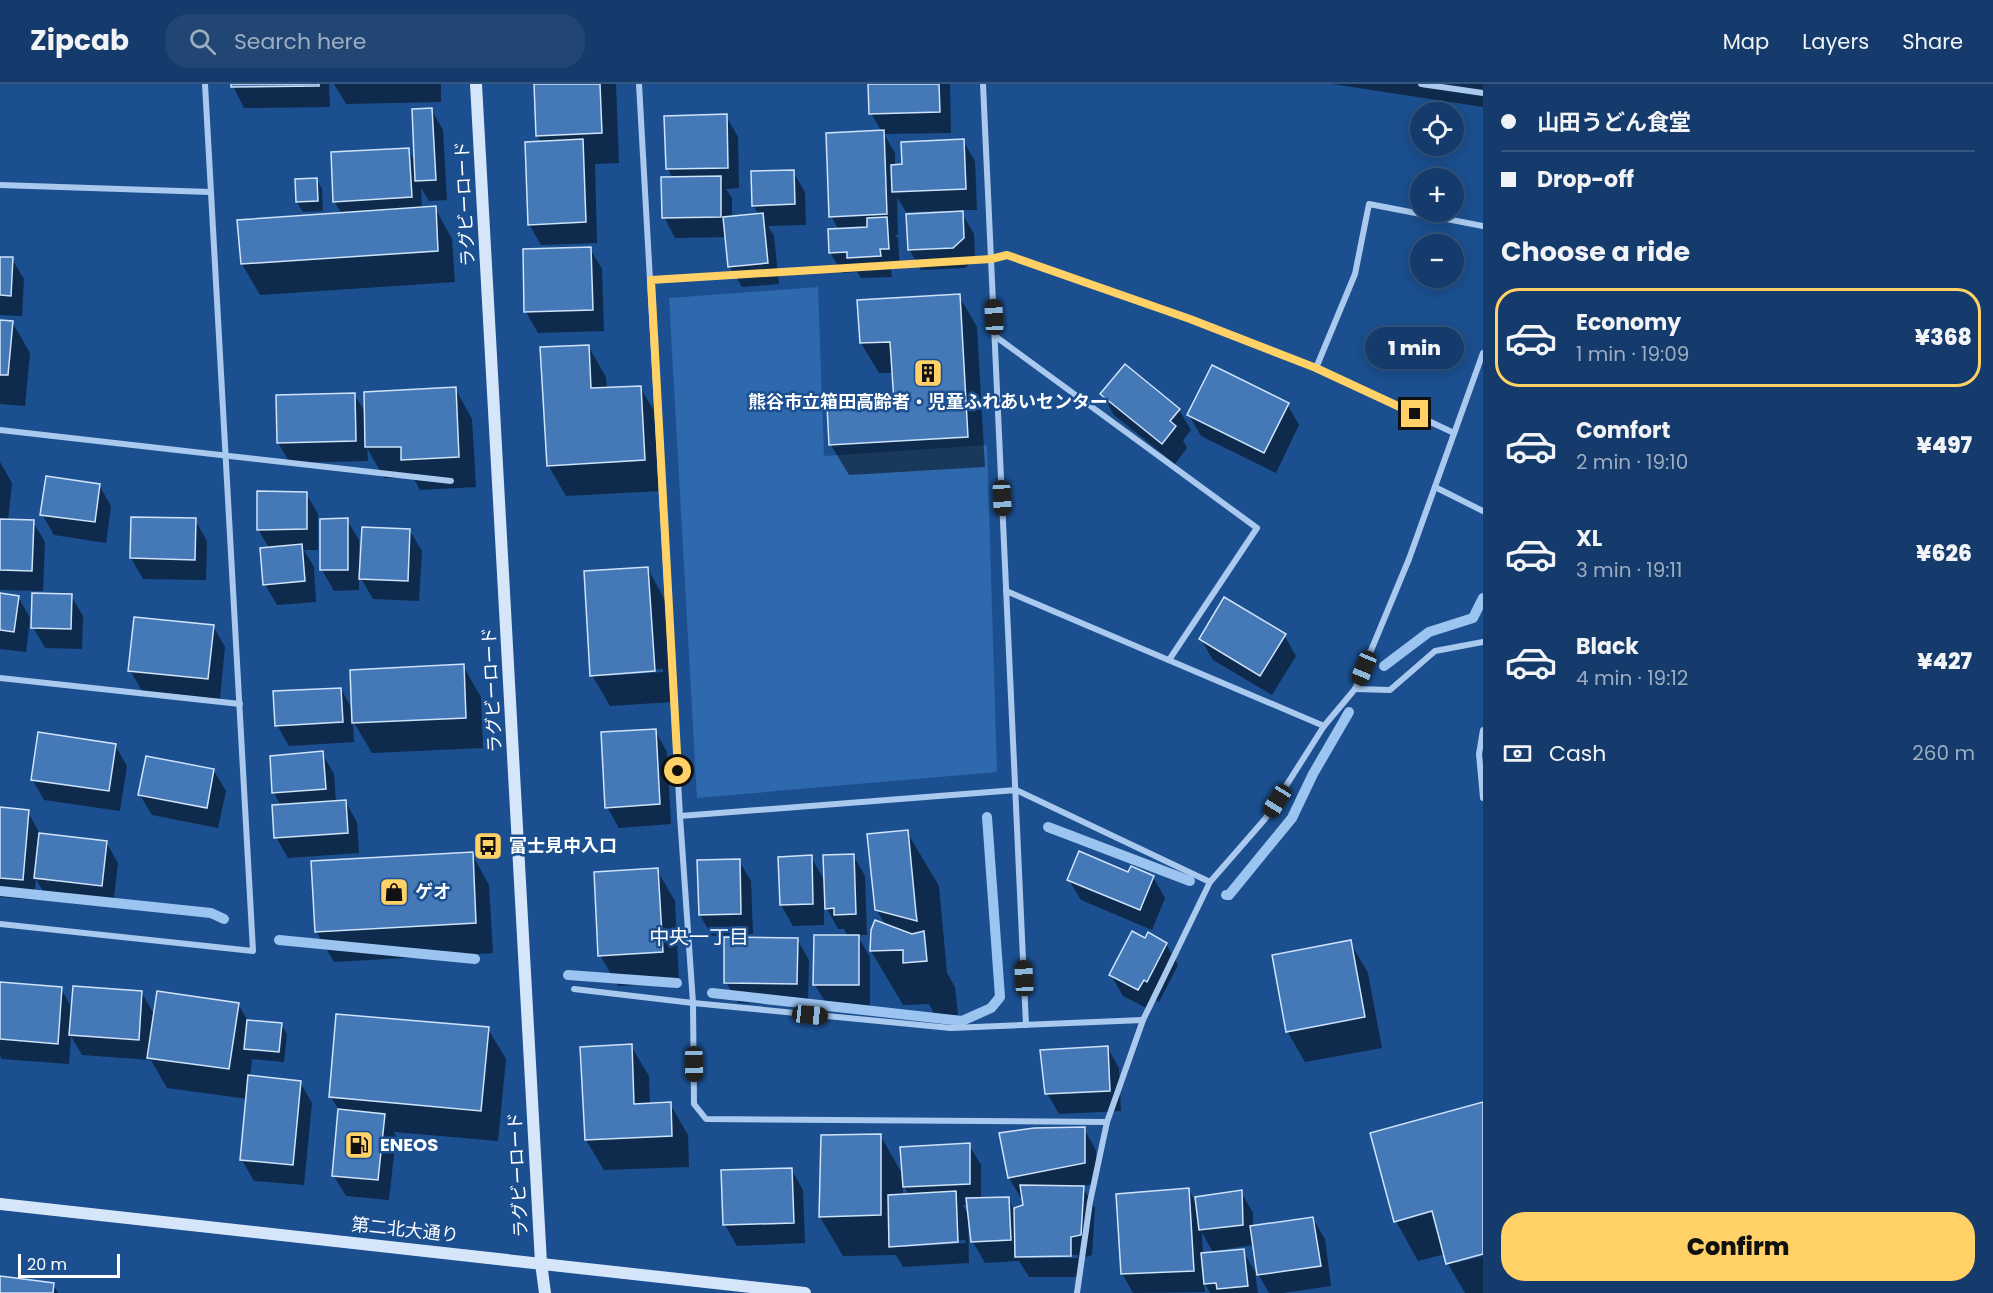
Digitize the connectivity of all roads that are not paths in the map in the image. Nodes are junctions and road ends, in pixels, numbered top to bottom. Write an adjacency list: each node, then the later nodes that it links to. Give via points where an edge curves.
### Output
1 (205, 84): 8 (street)
2 (476, 84): 41 (street, ラグビーロード)
3 (639, 84): 11 (street)
4 (983, 84): 10 (street)
5 (1421, 84): 6 (street)
6 (1483, 93)
7 (0, 185): 8 (street)
8 (210, 192): 18 (street)
9 (1483, 226): 14 (street, via 1369,204 1355,274)
10 (991, 259): 11 (street); 12 (street); 14 (street, via 1007,255)
11 (651, 280): 32 (street)
12 (995, 336): 22 (street); 24 (street, via 1257,528)
13 (1483, 353): 15 (street)
14 (1316, 368): 17 (street)
15 (1480, 368): 17 (street)
16 (0, 430): 18 (street)
17 (1454, 433): 20 (street)
18 (225, 456): 19 (street); 27 (street)
19 (451, 481)
20 (1435, 487): 21 (street); 26 (street)
21 (1483, 511)
22 (1006, 591): 24 (street); 30 (street)
23 (1483, 642): 26 (street, via 1435,651 1390,690)
24 (1168, 660): 28 (street)
25 (0, 678): 27 (street)
26 (1355, 689): 28 (street)
27 (240, 704): 34 (street, via 253,951)
28 (1324, 726): 33 (street, via 1265,819)
29 (1483, 730): 31 (street, via 1479,754)
30 (1016, 790): 32 (street); 33 (street); 38 (street)
31 (1483, 798)
32 (680, 816): 36 (street)
33 (1210, 882): 37 (street)
34 (0, 924)
35 (574, 989): 36 (street)
36 (693, 1003): 38 (street, via 951,1029); 39 (street, via 694,1104 706,1119)
37 (1143, 1020): 38 (street); 39 (street)
38 (1026, 1025)
39 (1107, 1122): 44 (street)
40 (0, 1204): 41 (street, 第二北大通り)
41 (541, 1263): 42 (street, ラグビーロード); 43 (street, 第二北大通り)
42 (545, 1293)
43 (806, 1293)
44 (1077, 1293)

